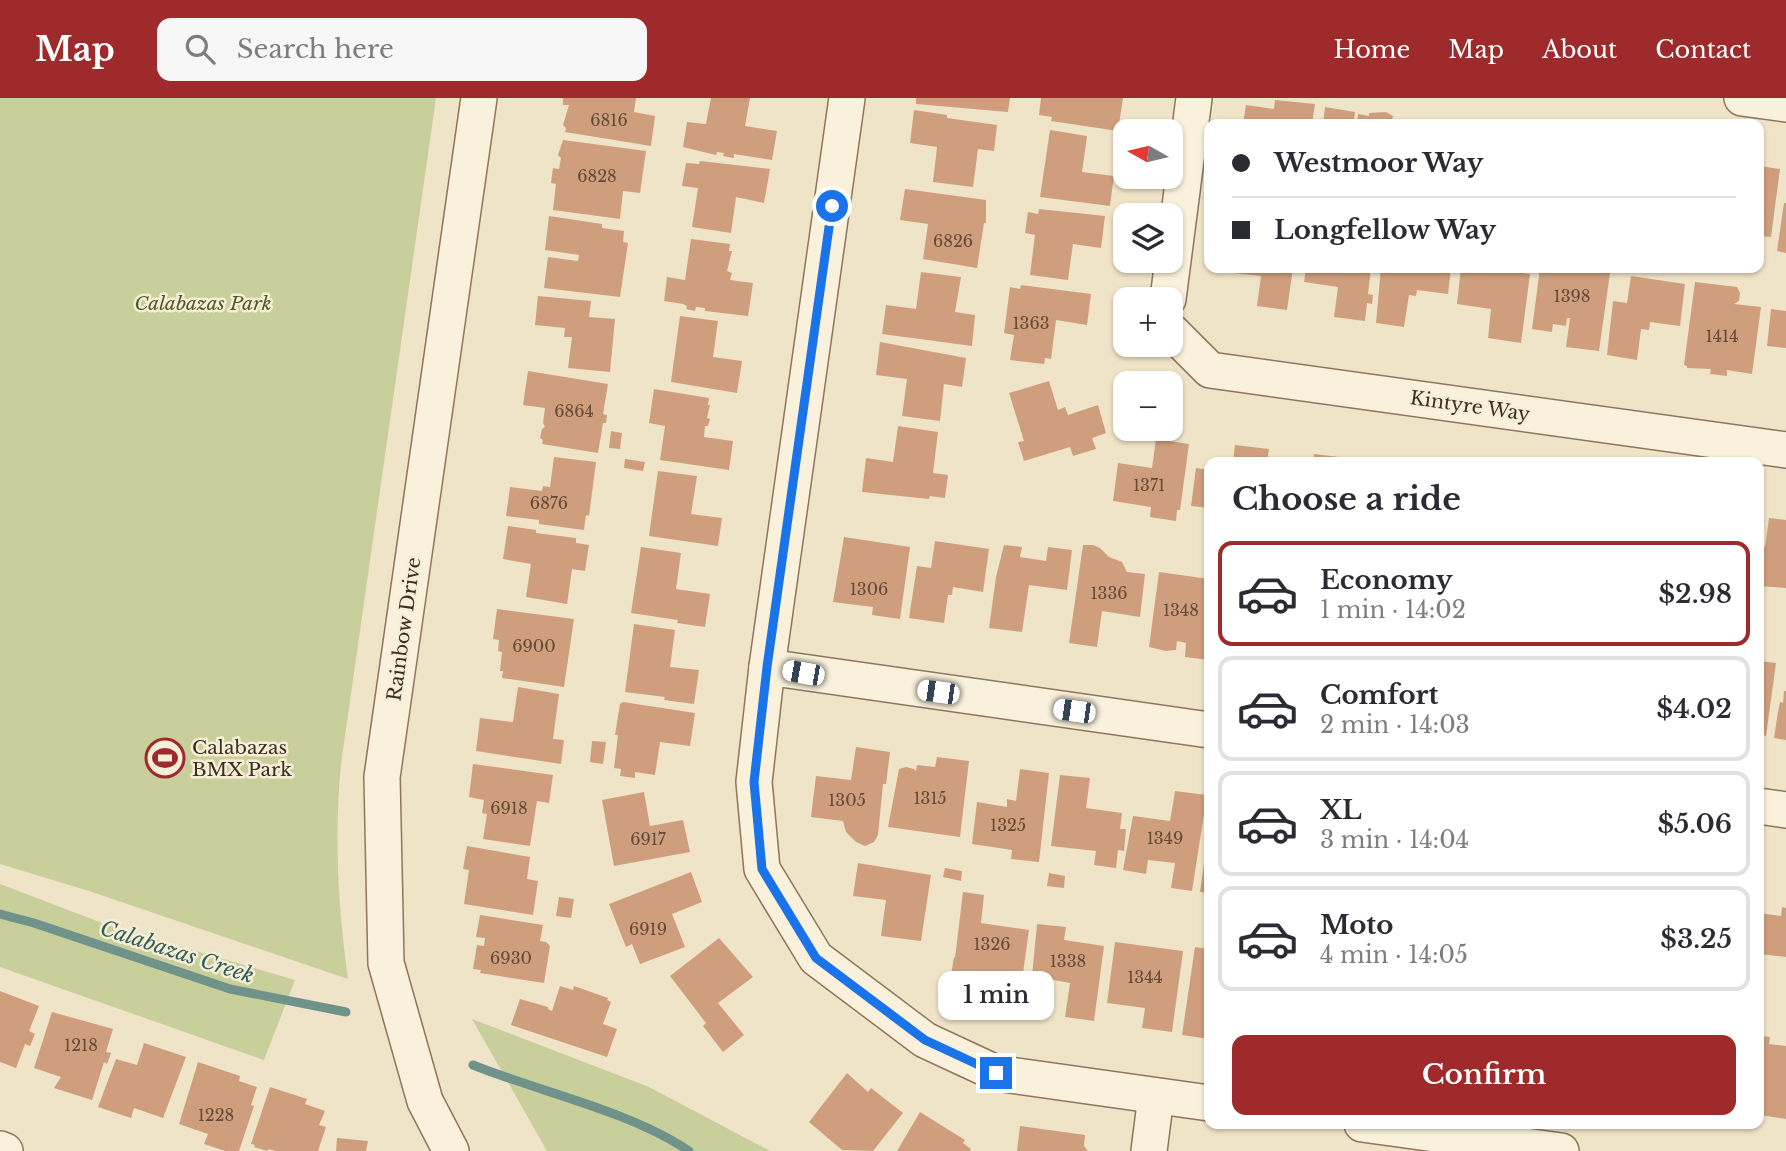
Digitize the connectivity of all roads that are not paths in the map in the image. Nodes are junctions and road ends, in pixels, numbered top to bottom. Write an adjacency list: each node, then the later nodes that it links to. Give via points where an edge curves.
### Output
1 (479, 98): 17 (street, Rainbow Drive, via 382,777 386,963 425,1101)
2 (847, 98): 9 (street)
3 (1194, 98): 6 (street)
4 (1742, 98): 5 (street)
5 (1786, 104)
6 (1170, 287)
7 (1183, 343): 8 (street, Kintyre Way, via 1210,370)
8 (1786, 450)
9 (767, 667): 10 (street); 13 (street, via 754,782 762,869 816,958 925,1040 996,1073)
10 (1204, 729)
11 (1764, 807): 12 (street)
12 (1786, 810)
13 (1156, 1096): 14 (street); 18 (street)
14 (1204, 1102)
15 (1391, 1129): 16 (street)
16 (1490, 1146): 19 (street)
17 (451, 1151)
18 (1149, 1151)
19 (1560, 1151)

